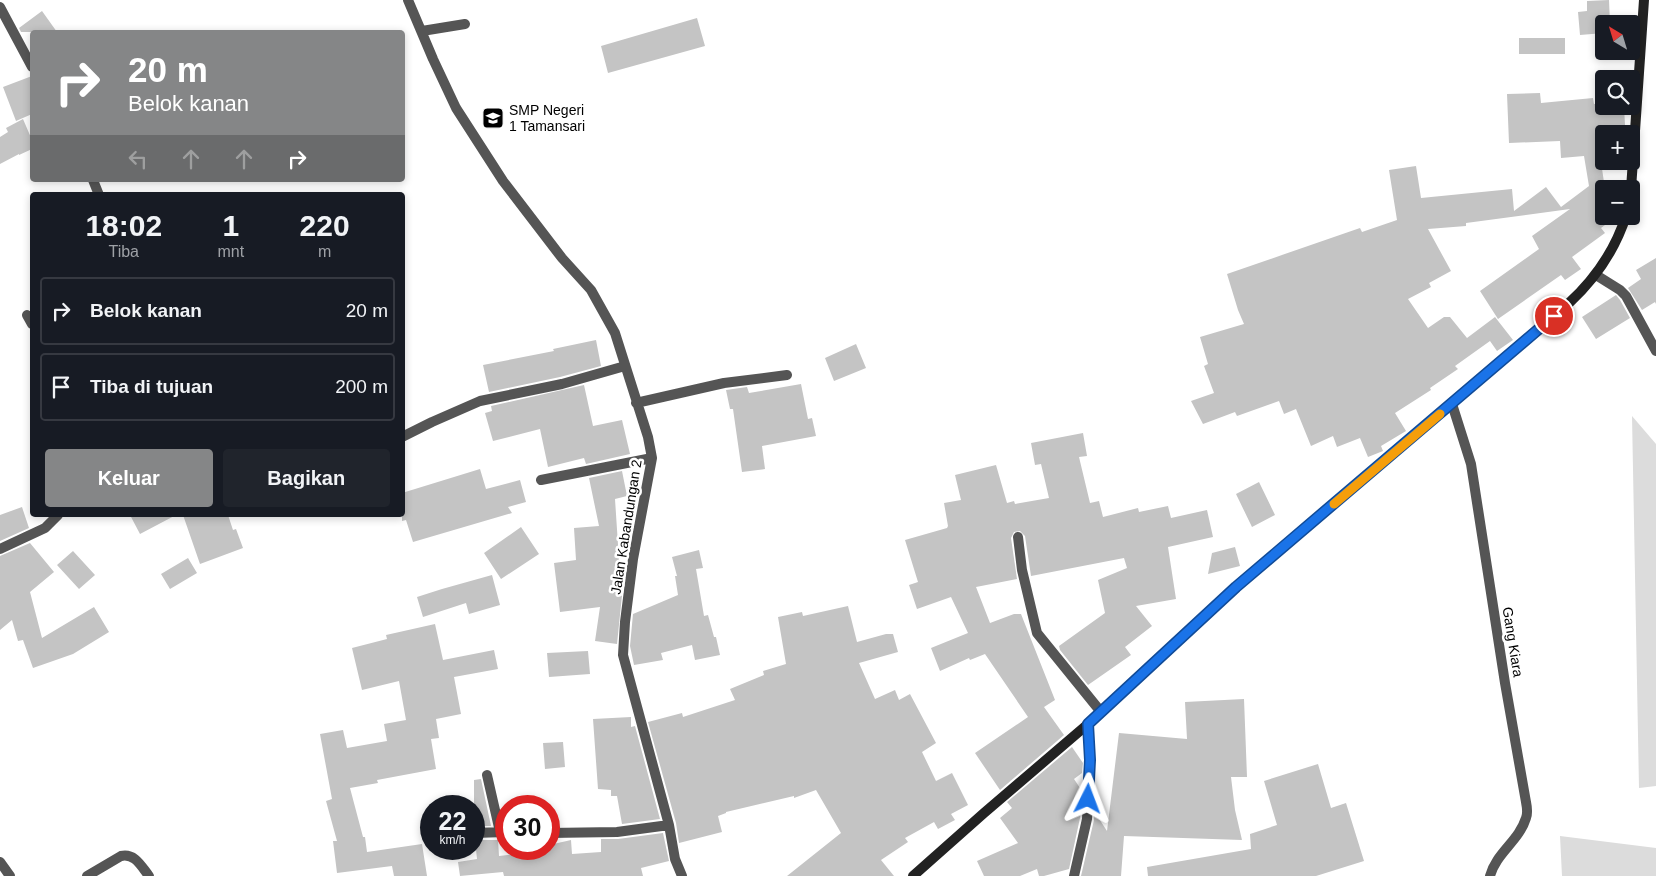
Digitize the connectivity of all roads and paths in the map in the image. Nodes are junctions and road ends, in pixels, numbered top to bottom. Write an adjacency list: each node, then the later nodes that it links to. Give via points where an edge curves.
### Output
1 (408, 0): 5 (street, Jalan Kabandungan 2)
2 (1644, 0): 7 (main road)
3 (0, 7): 6 (street)
4 (464, 24): 5 (street)
5 (422, 31): 11 (street, Jalan Kabandungan 2, via 456,108 503,181 591,290 615,332)
6 (30, 63)
7 (1632, 180)
8 (1623, 225): 9 (main road)
9 (1596, 275): 10 (street, via 1626,296); 14 (main road, via 1569,303)
10 (1656, 351)
11 (625, 366): 13 (street, Jalan Kabandungan 2); 15 (street, via 562,384 480,401)
12 (787, 375): 13 (street, via 724,383)
13 (636, 403): 16 (street, Jalan Kabandungan 2)
14 (1452, 404): 21 (main road, via 1236,587); 34 (street, Gang Kiara, via 1471,464 1526,802 1524,824 1499,857)
15 (405, 436)
16 (652, 458): 17 (street); 25 (street, Jalan Kabandungan 2, via 633,559 623,655)
17 (541, 480)
18 (56, 517): 20 (street, via 44,528)
19 (1018, 537): 21 (street, via 1035,628)
20 (0, 549)
21 (1101, 712): 22 (main road)
22 (1088, 724): 32 (main road); 33 (street, via 1090,760 1086,819)
23 (487, 775): 24 (street)
24 (495, 804)
25 (669, 824): 26 (street, via 617,832); 31 (street, Jalan Kabandungan 2, via 675,859)
26 (560, 833)
27 (0, 862): 28 (street)
28 (10, 876)
29 (87, 876): 30 (street, via 127,854 133,856)
30 (149, 876)
31 (682, 876)
32 (913, 876)
33 (1074, 876)
34 (1490, 876)

